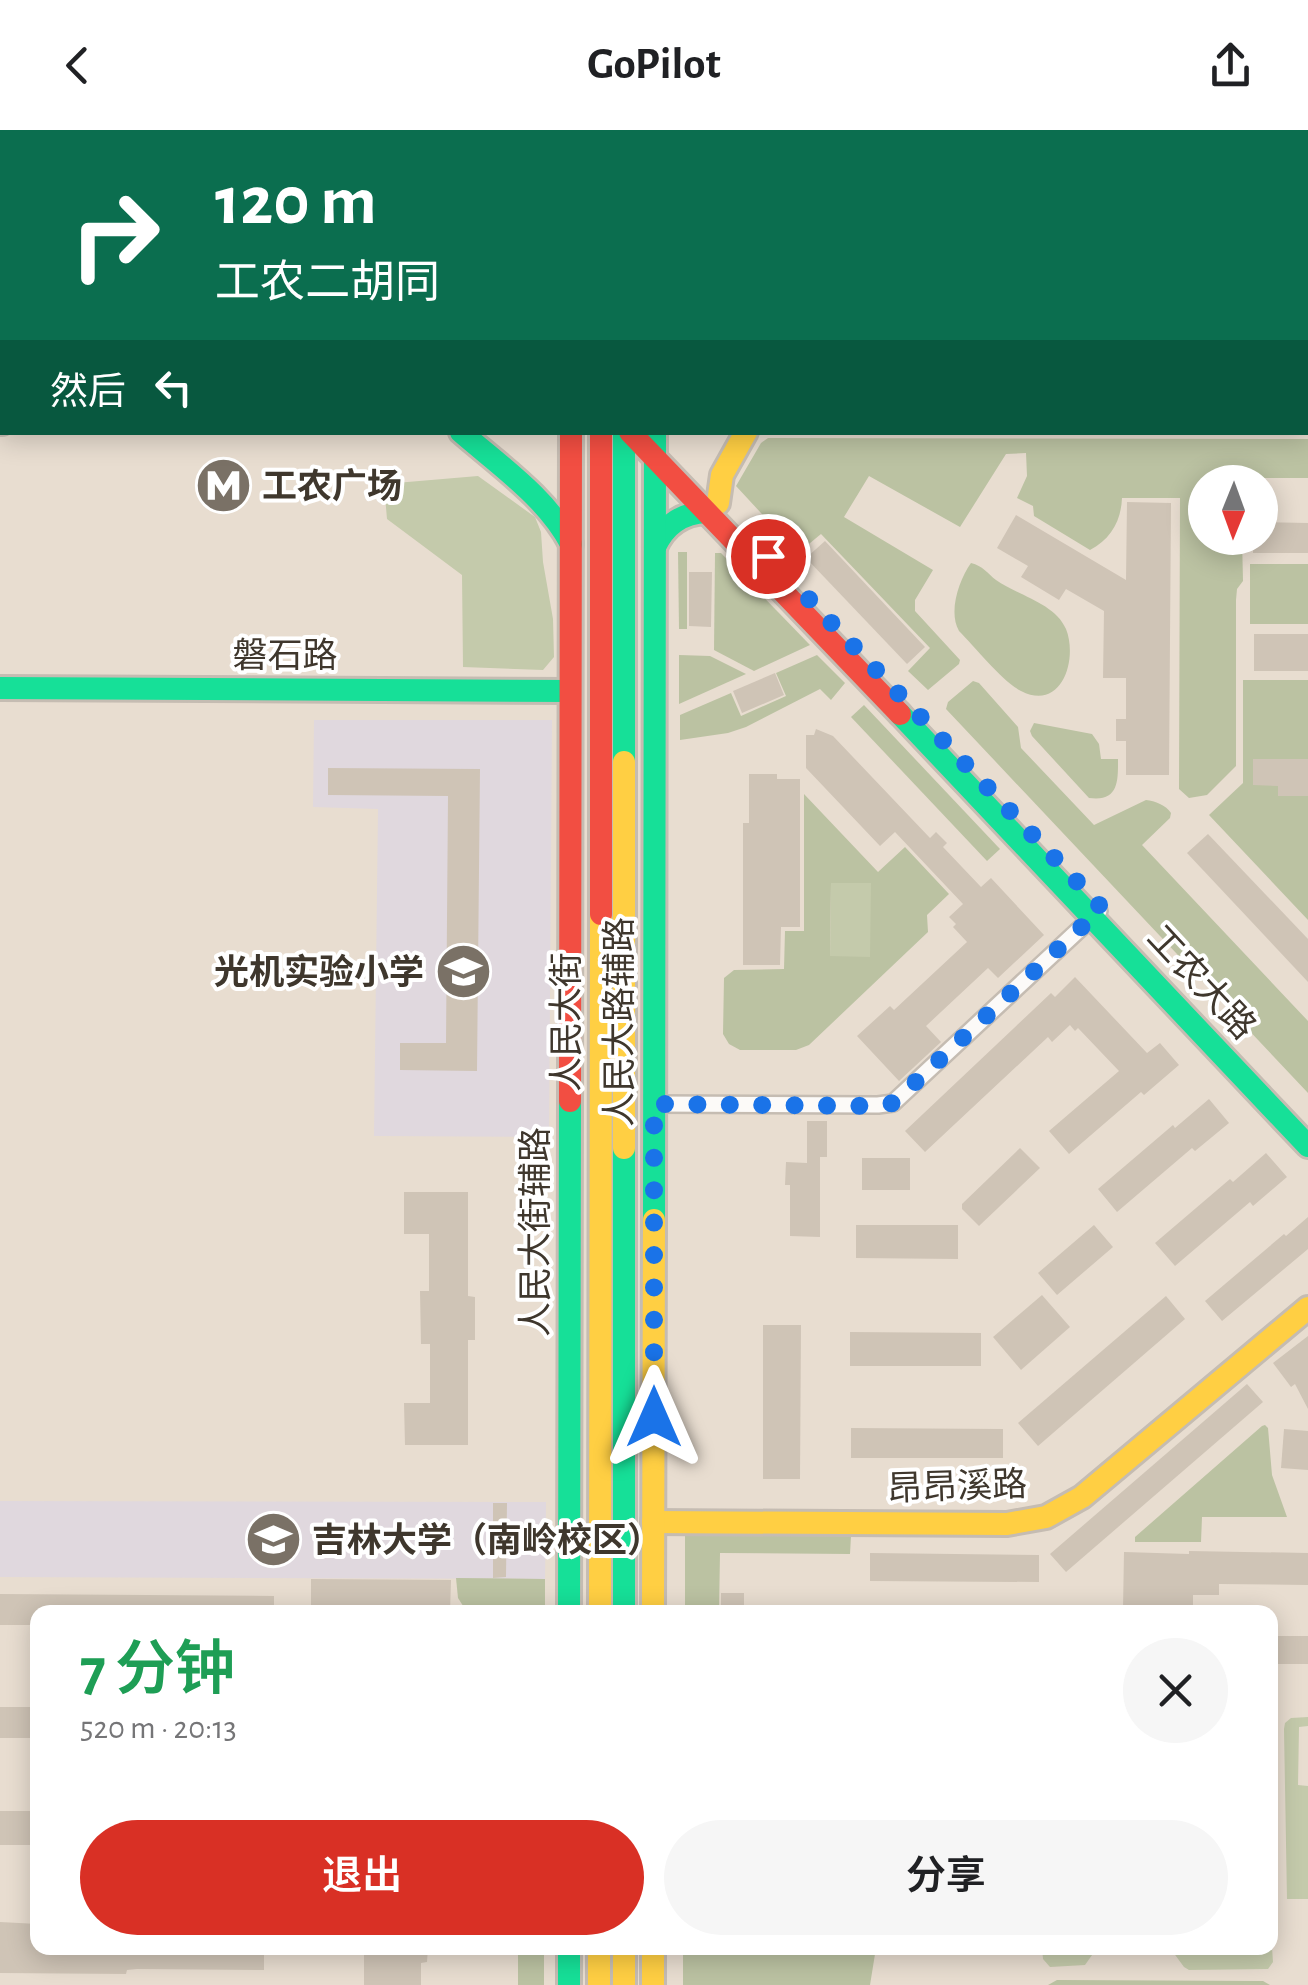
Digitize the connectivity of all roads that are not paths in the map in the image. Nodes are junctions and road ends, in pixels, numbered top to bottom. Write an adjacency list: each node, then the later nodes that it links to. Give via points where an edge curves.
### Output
1 (464, 435): 8 (main road, via 548,509)
2 (571, 435): 8 (main road, 人民大街辅路)
3 (602, 435): 19 (main road, 人民大街)
4 (627, 435): 20 (main road, 人民大街)
5 (744, 435): 7 (main road)
6 (654, 440): 7 (main road, 工农大路); 9 (main road, 人民大路辅路)
7 (712, 507): 9 (main road, via 676,520); 12 (main road, 工农大路)
8 (571, 544): 11 (main road, 人民大街辅路)
9 (654, 547): 13 (main road, 人民大路辅路)
10 (0, 688): 11 (main road, 磐石路)
11 (570, 691): 18 (main road, 人民大街辅路)
12 (1097, 912): 13 (street, via 893,1103); 14 (main road, 工农大路); 15 (main road, 工农大路)
13 (654, 1104): 17 (main road, 人民大路辅路)
14 (1308, 1126)
15 (1308, 1146)
16 (1308, 1308): 17 (main road, 昂昂溪路, via 1082,1497 1038,1521)
17 (654, 1522): 21 (main road, 人民大路辅路)
18 (570, 1605)
19 (600, 1605)
20 (624, 1605)
21 (653, 1605)
22 (569, 1955): 26 (main road)
23 (599, 1955): 27 (main road)
24 (624, 1955): 28 (main road)
25 (653, 1955): 29 (main road)
26 (569, 1985)
27 (599, 1985)
28 (624, 1985)
29 (653, 1985)

